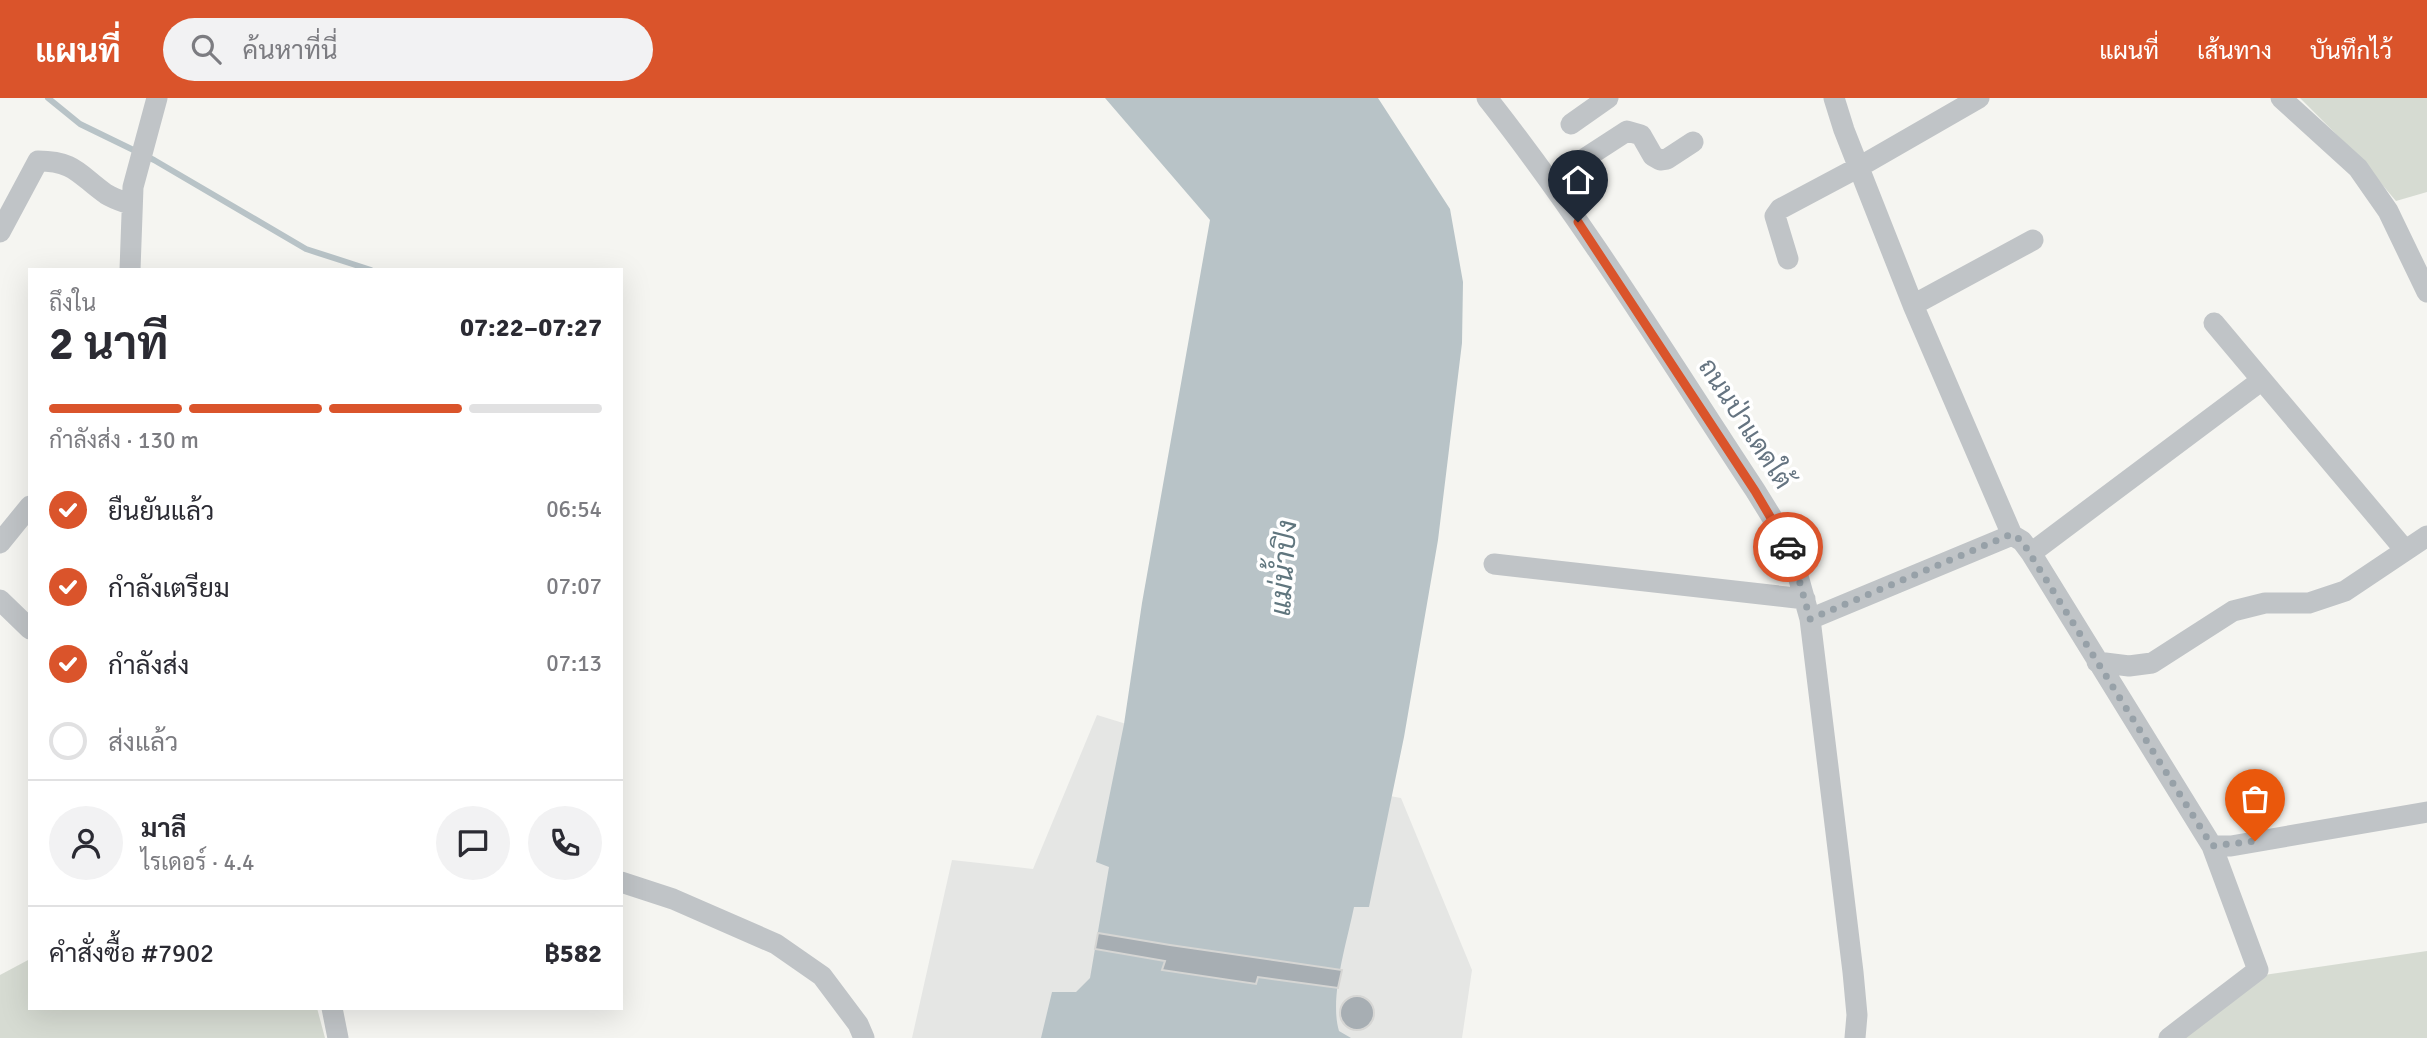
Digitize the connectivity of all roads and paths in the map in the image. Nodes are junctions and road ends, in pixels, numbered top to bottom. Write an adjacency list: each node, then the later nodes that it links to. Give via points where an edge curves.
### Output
1 (157, 98): 11 (street)
2 (1488, 98): 10 (street, ถนนป่าแดดใต้)
3 (1608, 98): 7 (street)
4 (1834, 98): 9 (street)
5 (1979, 98): 9 (street)
6 (2281, 98): 16 (street, via 2358,168 2388,211)
7 (1570, 124)
8 (1693, 142): 10 (street, via 1660,160 1641,135 1627,131)
9 (1859, 167): 14 (street, via 1780,209 1777,225); 17 (street)
10 (1550, 181): 28 (street, ถนนป่าแดดใต้, via 1776,524 1793,558)
11 (132, 205): 12 (street, via 108,196 74,167 38,161); 15 (street)
12 (0, 232)
13 (2033, 240): 17 (street)
14 (1788, 259)
15 (130, 268)
16 (2427, 292)
17 (1913, 305): 21 (street)
18 (2214, 323): 19 (street)
19 (2262, 380): 24 (street); 25 (street)
20 (28, 508): 23 (street)
21 (2012, 534): 25 (street); 28 (street)
22 (2427, 536): 24 (street)
23 (0, 543)
24 (2405, 550): 30 (street, via 2345,591 2309,603 2264,603 2233,611 2152,663)
25 (2031, 553): 30 (street)
26 (1494, 564): 28 (street)
27 (0, 600): 29 (street)
28 (1808, 609): 37 (street, ถนนป่าแดดใต้, via 1853,972)
29 (28, 627)
30 (2097, 662): 32 (street)
31 (2427, 812): 32 (street)
32 (2212, 846): 38 (street, via 2258,970)
33 (623, 883): 36 (street, via 776,944 822,976)
34 (332, 1010): 35 (street)
35 (338, 1038)
36 (864, 1038)
37 (1855, 1038)
38 (2169, 1038)

